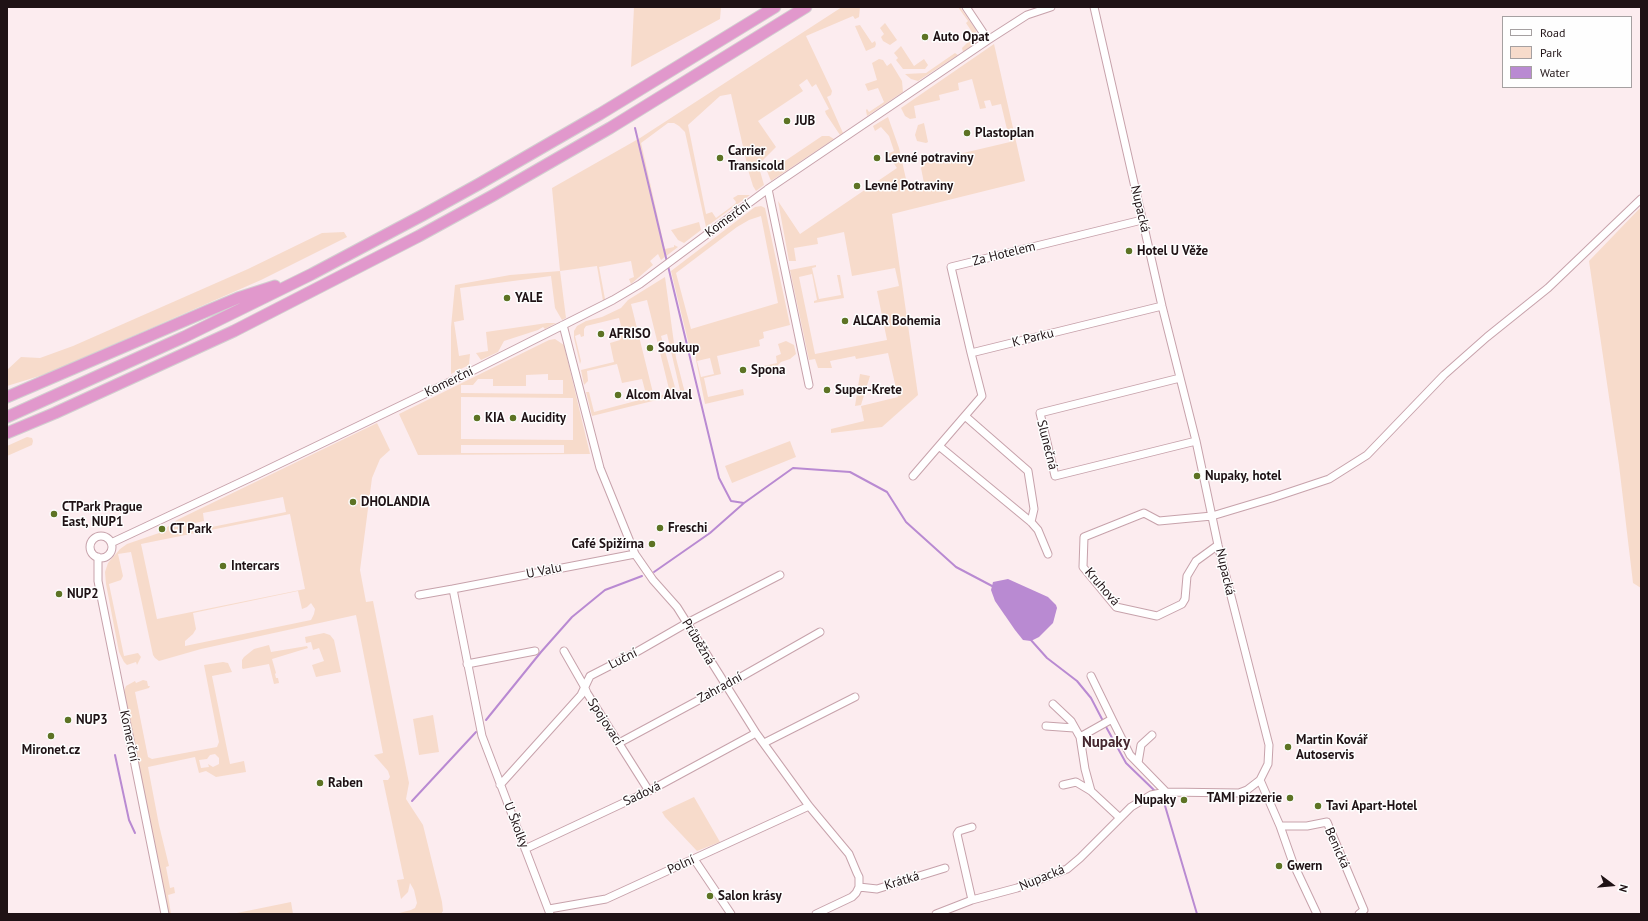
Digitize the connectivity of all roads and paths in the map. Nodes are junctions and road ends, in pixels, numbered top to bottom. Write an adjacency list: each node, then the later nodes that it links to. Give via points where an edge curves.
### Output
1 (775, 7): 10 (highway, via 538,151)
2 (806, 7): 21 (highway, via 610,128 419,236 234,331)
3 (966, 7): 6 (street)
4 (1051, 7): 6 (street, Komerční, via 1027,15)
5 (1094, 7): 9 (street, Nupacká)
6 (988, 40): 7 (street, Komerční)
7 (768, 189): 12 (street, Komerční, via 637,286); 16 (street, Komerční)
8 (1641, 199): 25 (street, via 1548,288 1444,376 1367,455 1329,479)
9 (1142, 220): 11 (street, Nupacká); 13 (street, Za Hotelem, via 951,267)
10 (312, 274): 15 (highway, via 238,298); 20 (highway, via 184,337)
11 (1162, 306): 13 (street, K Parku); 14 (street, Nupacká)
12 (563, 325): 27 (street, Komerční, via 254,476); 29 (street, Průběžná, via 600,468)
13 (972, 353): 19 (street, via 982,396)
14 (1180, 378): 22 (street, Nupacká); 22 (street, Slunečná, via 1040,413 1055,476)
15 (42, 382): 17 (highway); 18 (highway)
16 (809, 385)
17 (7, 392)
18 (7, 397)
19 (965, 416): 23 (street); 26 (street, via 1028,471 1034,509)
20 (7, 417)
21 (7, 433)
22 (1196, 441): 25 (street, Nupacká)
23 (939, 446): 24 (street); 26 (street)
24 (913, 476)
25 (1212, 516): 28 (street, Nupacká); 28 (street, Kruhová, via 1159,521 1144,513 1084,537 1083,567 1116,607 1157,616 1182,604 1185,599 1187,576 1196,561)
26 (1031, 522): 30 (street, via 1038,530)
27 (111, 542): 31 (street, via 110,552 105,557); 31 (street, Komerční, via 101,536 93,540 91,550)
28 (1218, 545): 54 (street, Nupacká, via 1269,745 1268,764)
29 (635, 554): 33 (street, U Valu); 35 (street, Průběžná)
30 (1048, 554)
31 (98, 557): 70 (street, Komerční, via 98,581)
32 (780, 575): 35 (street, Luční)
33 (453, 589): 34 (street, U Valu); 39 (street)
34 (419, 595)
35 (687, 623): 41 (street, Luční, via 590,676); 42 (street, Průběžná)
36 (820, 632): 42 (street, Zahradní)
37 (535, 651): 39 (street)
38 (564, 651): 41 (street, Spojovací)
39 (467, 664): 55 (street, U Školky, via 482,736)
40 (1092, 676): 45 (street)
41 (584, 686): 51 (street, Spojovací); 55 (street, Luční, via 581,695)
42 (725, 686): 48 (street, Průběžná); 51 (street, Zahradní)
43 (855, 698): 52 (street)
44 (1053, 704): 47 (street, via 1071,721)
45 (1110, 720): 50 (street); 53 (street, via 1130,755)
46 (1046, 726): 47 (street)
47 (1074, 728): 50 (street)
48 (756, 734): 52 (street, Průběžná); 57 (street, Sadová)
49 (1152, 735): 53 (street, via 1141,745)
50 (1080, 737): 58 (street)
51 (619, 743): 57 (street, Spojovací)
52 (764, 743): 60 (street, Průběžná)
53 (1138, 763): 59 (street)
54 (1260, 780): 59 (street, Nupacká, via 1239,793); 62 (street)
55 (500, 785): 64 (street, U Školky)
56 (1063, 785): 58 (street, via 1076,782)
57 (649, 791): 64 (street, Sadová)
58 (1091, 791): 61 (street)
59 (1163, 792): 61 (street, Nupacká, via 1151,795 1131,807)
60 (809, 806): 65 (street, Polní); 67 (street, Průběžná, via 849,854 859,877)
61 (1120, 818): 68 (street, Nupacká, via 1066,869 1017,888)
62 (1280, 826): 74 (street, via 1293,863); 75 (street, Benická, via 1307,826 1327,822 1364,910)
63 (972, 827): 68 (street, via 956,834)
64 (524, 849): 69 (street, U Školky)
65 (694, 860): 69 (street, Polní, via 606,898); 71 (street)
66 (945, 868): 67 (street, Krátká, via 878,889)
67 (859, 887): 72 (street, via 852,897)
68 (972, 900): 73 (street, Nupacká)
69 (550, 912)
70 (165, 914)
71 (731, 914)
72 (816, 914)
73 (936, 914)
74 (1317, 914)
75 (1359, 914)

